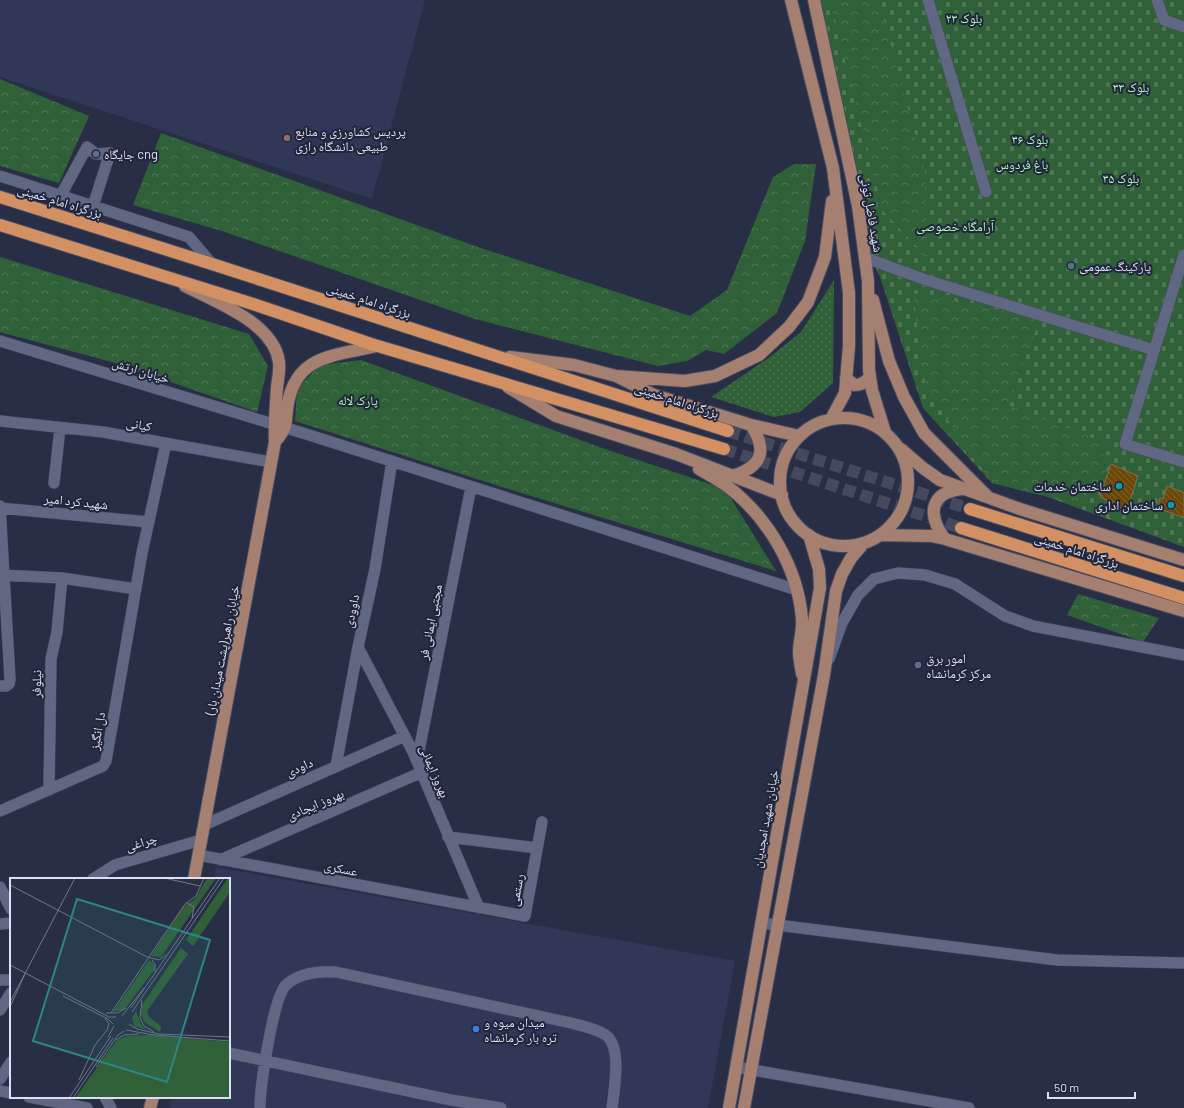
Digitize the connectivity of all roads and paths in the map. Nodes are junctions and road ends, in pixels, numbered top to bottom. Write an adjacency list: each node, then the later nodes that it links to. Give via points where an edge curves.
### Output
1 (791, 0): 6 (main road)
2 (814, 0): 14 (main road, شهید فاضل تونی, via 858,206)
3 (928, 0): 8 (street)
4 (1157, 0): 5 (street, via 1164,20)
5 (1184, 27)
6 (833, 168): 22 (main road, via 831,214 825,257 808,302 790,327 759,355 715,376 685,381); 24 (main road, via 849,293)
7 (0, 176): 9 (street)
8 (986, 192)
9 (61, 195): 11 (street); 11 (street, via 87,147 96,154 110,153)
10 (0, 197): 15 (highway, بزرگراه امام خمینی)
11 (93, 206): 15 (street, via 189,237)
12 (0, 225): 16 (highway)
13 (1184, 254): 20 (street)
14 (866, 258): 17 (main road, شهید فاضل تونی); 20 (street, via 926,280)
15 (212, 264): 21 (highway, بزرگراه امام خمینی)
16 (174, 280): 19 (highway); 29 (main road, خیابان راهبر(پشت میدان بار), via 246,318 266,333 274,345 279,362)
17 (868, 281): 23 (main road, شهید فاضل تونی); 48 (main road, via 889,361 904,397 924,433)
18 (0, 341): 29 (street, خیابان ارتش)
19 (376, 346): 25 (highway); 31 (main road, via 324,357 311,364 292,387)
20 (1154, 350): 42 (street, via 1125,444)
21 (499, 356): 22 (main road, via 574,364); 32 (highway, بزرگراه امام خمینی)
22 (616, 376): 28 (main road, via 654,395)
23 (870, 377): 24 (main road, via 858,385 854,385); 33 (main road, شهید فاضل تونی, via 876,410)
24 (846, 378): 26 (main road, via 845,393)
25 (505, 385): 38 (highway); 39 (main road, via 556,416)
26 (831, 419): 33 (main road, via 850,418 868,422); 34 (main road, via 814,425)
27 (0, 421): 30 (street, کیانی)
28 (751, 425): 34 (main road); 43 (main road, via 759,437 761,450 757,463 752,468)
29 (274, 426): 31 (street, خیابان ارتش); 35 (main road, خیابان راهبر(پشت میدان بار))
30 (60, 428): 36 (street, کیانی, via 104,432); 44 (street)
31 (286, 429): 35 (main road); 40 (street, خیابان ارتش)
32 (728, 431)
33 (884, 432): 37 (main road)
34 (799, 436): 47 (main road, via 785,460 781,474)
35 (275, 442): 41 (main road, خیابان راهبر(پشت میدان بار))
36 (166, 443): 41 (street, کیانی); 51 (street, دل انگیز)
37 (897, 446): 46 (main road, via 940,480); 54 (main road, via 907,470 905,504 895,521)
38 (724, 449)
39 (676, 454): 43 (main road); 62 (main road, via 728,487 756,512 788,563)
40 (392, 461): 45 (street, خیابان ارتش); 65 (street, داوودی, via 375,569)
41 (271, 462): 77 (main road, خیابان راهبر(پشت میدان بار))
42 (1184, 462)
43 (733, 476): 47 (main road)
44 (54, 483)
45 (471, 488): 62 (street, خیابان ارتش); 71 (street, مجتبی ایمانی فر)
46 (964, 489): 48 (main road); 55 (main road, via 941,495 934,503 934,522)
47 (782, 495): 53 (main road, via 787,510)
48 (989, 498): 57 (main road)
49 (0, 507): 51 (street, شهید کرد امیر); 58 (street)
50 (970, 509): 59 (highway, بزرگراه امام خمینی)
51 (149, 522): 61 (street, دل انگیز)
52 (961, 528): 63 (highway, بزرگراه امام خمینی)
53 (809, 535): 56 (main road, via 826,543 845,546); 68 (main road, خیابان شهید امجدیان, via 819,569 820,588)
54 (880, 535): 55 (main road, via 931,536); 56 (main road)
55 (945, 539): 64 (main road)
56 (864, 543): 67 (main road, via 845,568 836,591)
57 (1184, 560)
58 (2, 575): 60 (street); 69 (street, via 10,679 9,684)
59 (1184, 576)
60 (62, 578): 61 (street); 74 (street, نیلوفر, via 57,632 51,659)
61 (136, 589): 74 (street, دل انگیز, via 106,761 103,766)
62 (797, 590): 68 (main road, via 803,620 799,652)
63 (1184, 598)
64 (1184, 611)
65 (358, 647): 70 (street, بهروز ایمانی); 72 (street, داوودی)
66 (1184, 655): 67 (street, via 1033,626 1005,616 955,584 925,575 898,573 874,579 858,595 842,623)
67 (824, 675): 91 (main road)
68 (804, 685): 89 (main road, خیابان شهید امجدیان)
69 (0, 686)
70 (405, 736): 71 (street, بهروز ایمانی); 72 (street, داودی)
71 (417, 762): 73 (street, بهروز ایمانی)
72 (336, 766): 77 (street, داودی)
73 (420, 773): 78 (street, بهروز ایمانی); 82 (street, بهروز ایجادی)
74 (49, 790): 75 (street, دل انگیز)
75 (0, 812)
76 (542, 822): 80 (street, رستمی)
77 (204, 825): 79 (main road, خیابان راهبر(پشت میدان بار))
78 (448, 838): 80 (street); 87 (street, بهروز ایمانی)
79 (201, 840): 81 (main road, خیابان راهبر(پشت میدان بار)); 83 (street, چراغی, via 112,866)
80 (537, 848): 87 (street, رستمی, via 525,916)
81 (198, 855): 82 (street, عسکری); 84 (main road, خیابان راهبر(پشت میدان بار))
82 (220, 860): 87 (street, عسکری)
83 (94, 878)
84 (194, 878)
85 (0, 887): 86 (street)
86 (10, 907)
87 (479, 908)
88 (10, 923): 90 (street)
89 (761, 923): 91 (street); 98 (main road, خیابان شهید امجدیان)
90 (0, 924)
91 (778, 926): 92 (street, via 1057,960); 99 (main road)
92 (1184, 963)
93 (10, 995): 94 (street)
94 (0, 1010)
95 (230, 1053): 96 (street)
96 (266, 1060): 111 (street); 112 (street, via 451,1100); 113 (street, via 279,996 286,985 310,973 336,972 571,1023 604,1034 614,1047 616,1070)
97 (10, 1064): 100 (street)
98 (736, 1067): 99 (street); 114 (main road, خیابان شهید امجدیان)
99 (751, 1070): 115 (main road); 116 (street)
100 (0, 1079)
101 (0, 1091): 102 (street)
102 (10, 1094)
103 (29, 1098): 108 (street)
104 (34, 1098): 107 (street)
105 (106, 1098): 109 (street)
106 (152, 1098): 110 (main road)
107 (79, 1107)
108 (26, 1108)
109 (111, 1108)
110 (150, 1108)
111 (260, 1108)
112 (501, 1108)
113 (612, 1108)
114 (729, 1108)
115 (744, 1108)
116 (969, 1108)

